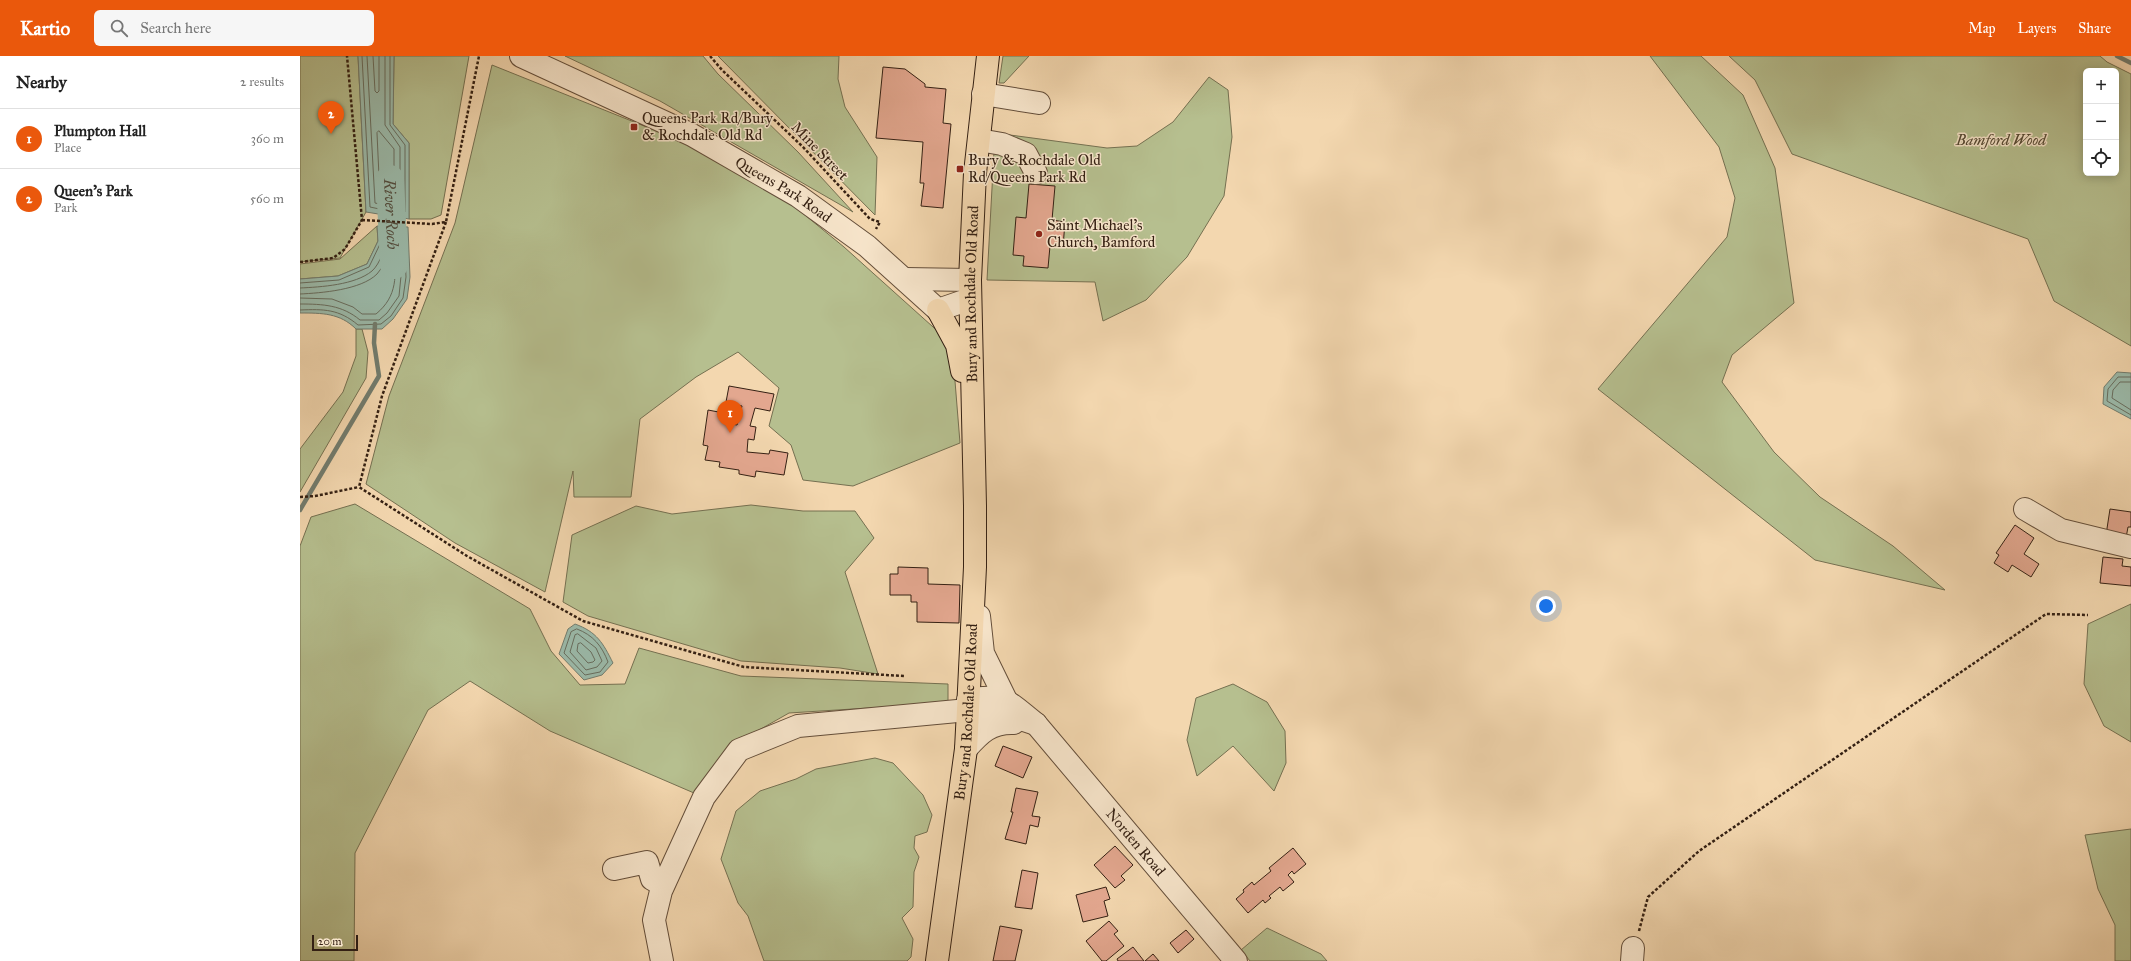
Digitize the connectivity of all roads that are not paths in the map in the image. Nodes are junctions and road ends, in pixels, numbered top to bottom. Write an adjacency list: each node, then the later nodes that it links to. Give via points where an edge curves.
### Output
1 (988, 56): 3 (main road, Bury and Rochdale Old Road)
2 (527, 59): 7 (street, Queens Park Road, via 692,135 798,196 867,246)
3 (983, 94): 4 (street); 5 (main road, Bury and Rochdale Old Road)
4 (1039, 103)
5 (978, 140): 6 (street, via 1002,144 1026,154); 8 (main road, Bury and Rochdale Old Road)
6 (1036, 173)
7 (905, 279): 8 (street); 9 (street, Queens Park Road)
8 (970, 290): 9 (street); 10 (main road, Bury and Rochdale Old Road)
9 (938, 310): 10 (main road, Bury and Rochdale Old Road, via 957,345 964,387 966,440)
10 (974, 460): 13 (main road, Bury and Rochdale Old Road)
11 (2026, 509): 12 (street, via 2061,530)
12 (2131, 547)
13 (974, 567): 14 (street, via 983,653); 15 (main road, Bury and Rochdale Old Road)
14 (1006, 700): 15 (street, via 986,697); 16 (street, Norden Road)
15 (968, 705): 16 (street); 17 (main road, Bury and Rochdale Old Road); 19 (street, via 798,726 739,750 704,797)
16 (1036, 724): 17 (street, via 1007,722 993,725 981,731); 22 (street, Norden Road)
17 (966, 750): 21 (main road, Bury and Rochdale Old Road)
18 (614, 869): 19 (street, via 647,862 652,879)
19 (663, 885): 20 (street, via 654,920)
20 (662, 961)
21 (937, 961)
22 (1236, 961)

